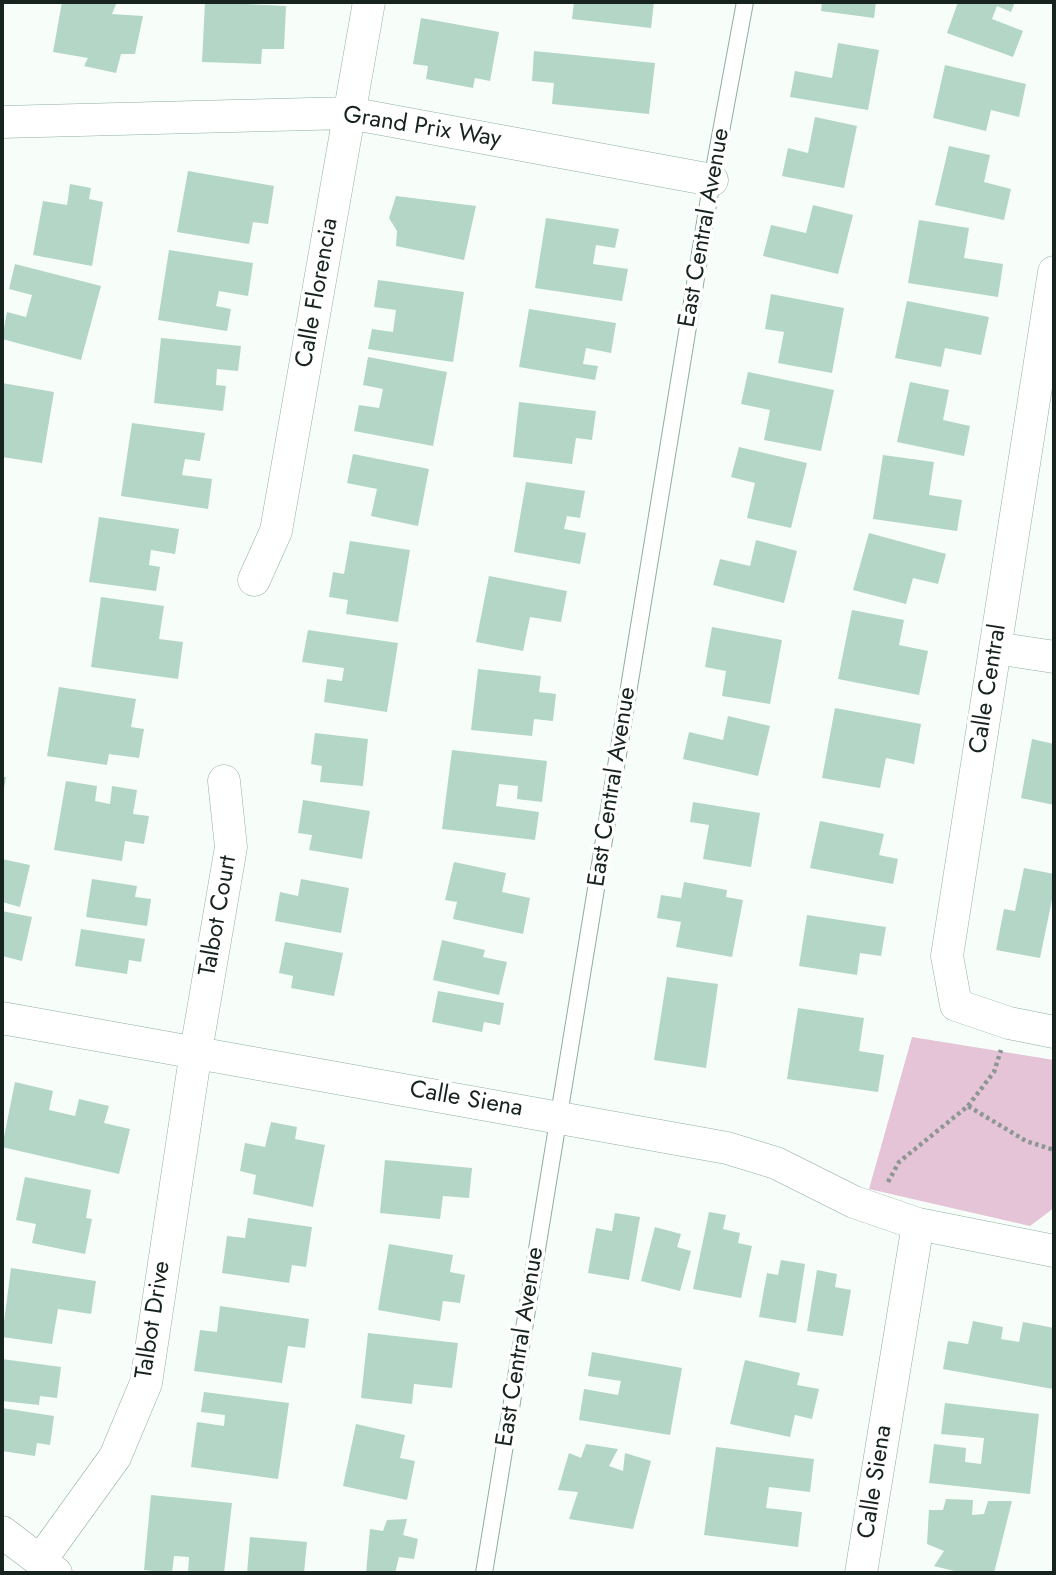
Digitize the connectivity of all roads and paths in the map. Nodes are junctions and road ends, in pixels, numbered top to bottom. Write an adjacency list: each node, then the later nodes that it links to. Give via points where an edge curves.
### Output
1 (369, 2): 3 (street, Calle Florencia)
2 (745, 2): 5 (lane, East Central Avenue)
3 (349, 113): 4 (street, Grand Prix Way); 5 (street, Grand Prix Way); 7 (street, Calle Florencia, via 276,531)
4 (2, 122)
5 (712, 180): 16 (lane, East Central Avenue)
6 (1054, 272): 8 (street, Calle Central)
7 (254, 580)
8 (995, 648): 9 (street); 12 (street, Calle Central, via 947,957 956,1005)
9 (1054, 657)
10 (224, 781): 14 (street, Talbot Court, via 231,847)
11 (2, 1018): 14 (street, Calle Siena)
12 (1009, 1023): 13 (street, Calle Central); 15 (path, via 994,1072)
13 (1054, 1032)
14 (196, 1051): 16 (street, Calle Siena); 22 (street, Talbot Drive, via 146,1383 115,1457)
15 (968, 1106): 17 (path, via 1026,1141); 18 (path, via 899,1162)
16 (559, 1117): 18 (street, Calle Siena, via 752,1156); 23 (lane, East Central Avenue)
17 (1054, 1150)
18 (872, 1208): 19 (street, Calle Siena)
19 (918, 1224): 20 (street, Calle Siena); 24 (street, Calle Siena)
20 (1054, 1251)
21 (2, 1532): 22 (street)
22 (48, 1567)
23 (484, 1573)
24 (861, 1573)

